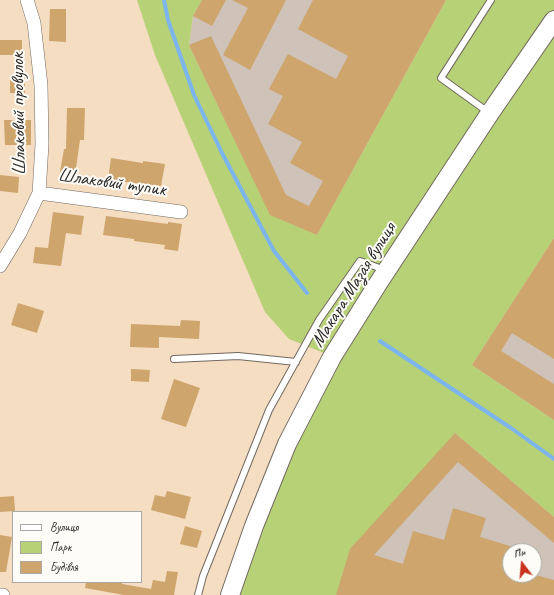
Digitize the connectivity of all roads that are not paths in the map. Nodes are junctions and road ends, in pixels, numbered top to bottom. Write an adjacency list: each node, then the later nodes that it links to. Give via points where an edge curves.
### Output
1 (27, 0): 5 (street, Шлаковий провулок, via 34,23 41,84 42,144)
2 (491, 0): 4 (lane, via 441,78)
3 (554, 20): 4 (main road, Макара Мазая вулиця)
4 (490, 113): 8 (main road, Макара Мазая вулиця)
5 (39, 193): 6 (street, Шлаковий тупик); 7 (street, Шлаковий провулок, via 20,233)
6 (181, 212)
7 (0, 266)
8 (387, 271): 10 (lane, via 360,261 319,320); 12 (main road, Макара Мазая вулиця, via 332,357 287,444)
9 (174, 359): 10 (lane, via 238,356)
10 (296, 362): 11 (lane, via 270,410 203,576)
11 (198, 595)
12 (230, 595)

